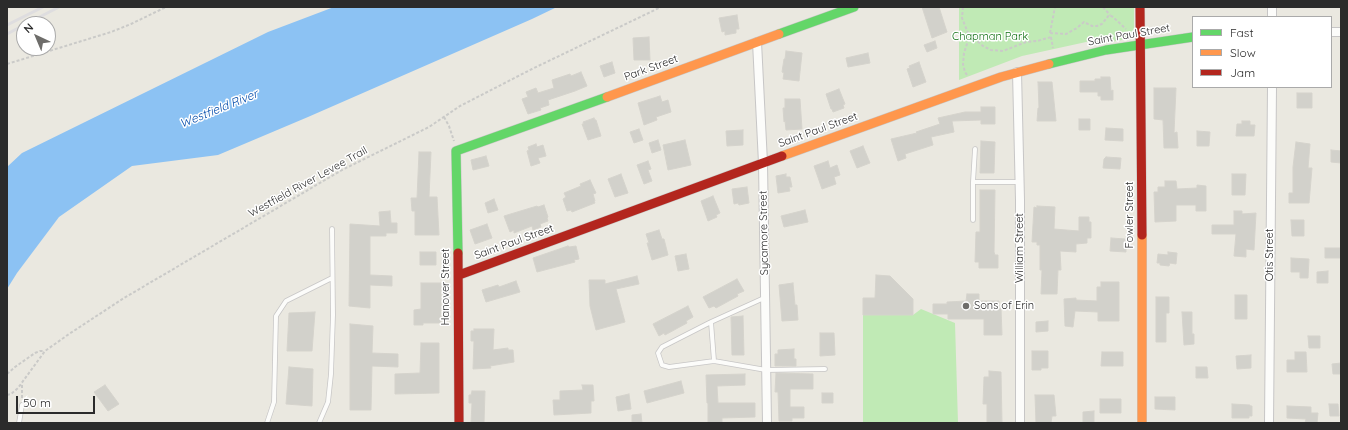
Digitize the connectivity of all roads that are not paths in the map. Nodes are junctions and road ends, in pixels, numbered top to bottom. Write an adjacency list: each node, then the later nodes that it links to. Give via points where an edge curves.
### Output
1 (854, 7): 4 (street, Park Street)
2 (1140, 7): 5 (street, Fowler Street)
3 (1192, 37): 5 (street, Saint Paul Street)
4 (757, 42): 9 (street, Park Street); 10 (street, Sycamore Street)
5 (1140, 44): 6 (street, Saint Paul Street); 29 (street, Fowler Street)
6 (1017, 72): 10 (street, Saint Paul Street); 12 (street, William Street)
7 (1272, 88): 30 (street, Otis Street)
8 (975, 149): 11 (lane)
9 (456, 151): 15 (street, Hanover Street)
10 (763, 163): 15 (street, Saint Paul Street); 17 (street, Sycamore Street)
11 (973, 182): 12 (lane); 13 (lane)
12 (1019, 182): 28 (street, William Street)
13 (973, 220)
14 (332, 229): 16 (lane)
15 (459, 275): 26 (street, Hanover Street)
16 (332, 278): 24 (lane, via 286,301 276,316 274,402); 25 (lane, via 331,374 328,402)
17 (764, 298): 18 (lane); 21 (street, Sycamore Street)
18 (711, 322): 19 (lane); 19 (lane, via 662,347 658,353 662,365 669,367)
19 (714, 361): 21 (lane)
20 (825, 369): 21 (lane)
21 (766, 370): 27 (street, Sycamore Street)
22 (22, 405): 23 (lane)
23 (19, 423)
24 (267, 423)
25 (319, 423)
26 (459, 423)
27 (767, 423)
28 (1020, 423)
29 (1142, 423)
30 (1269, 423)

